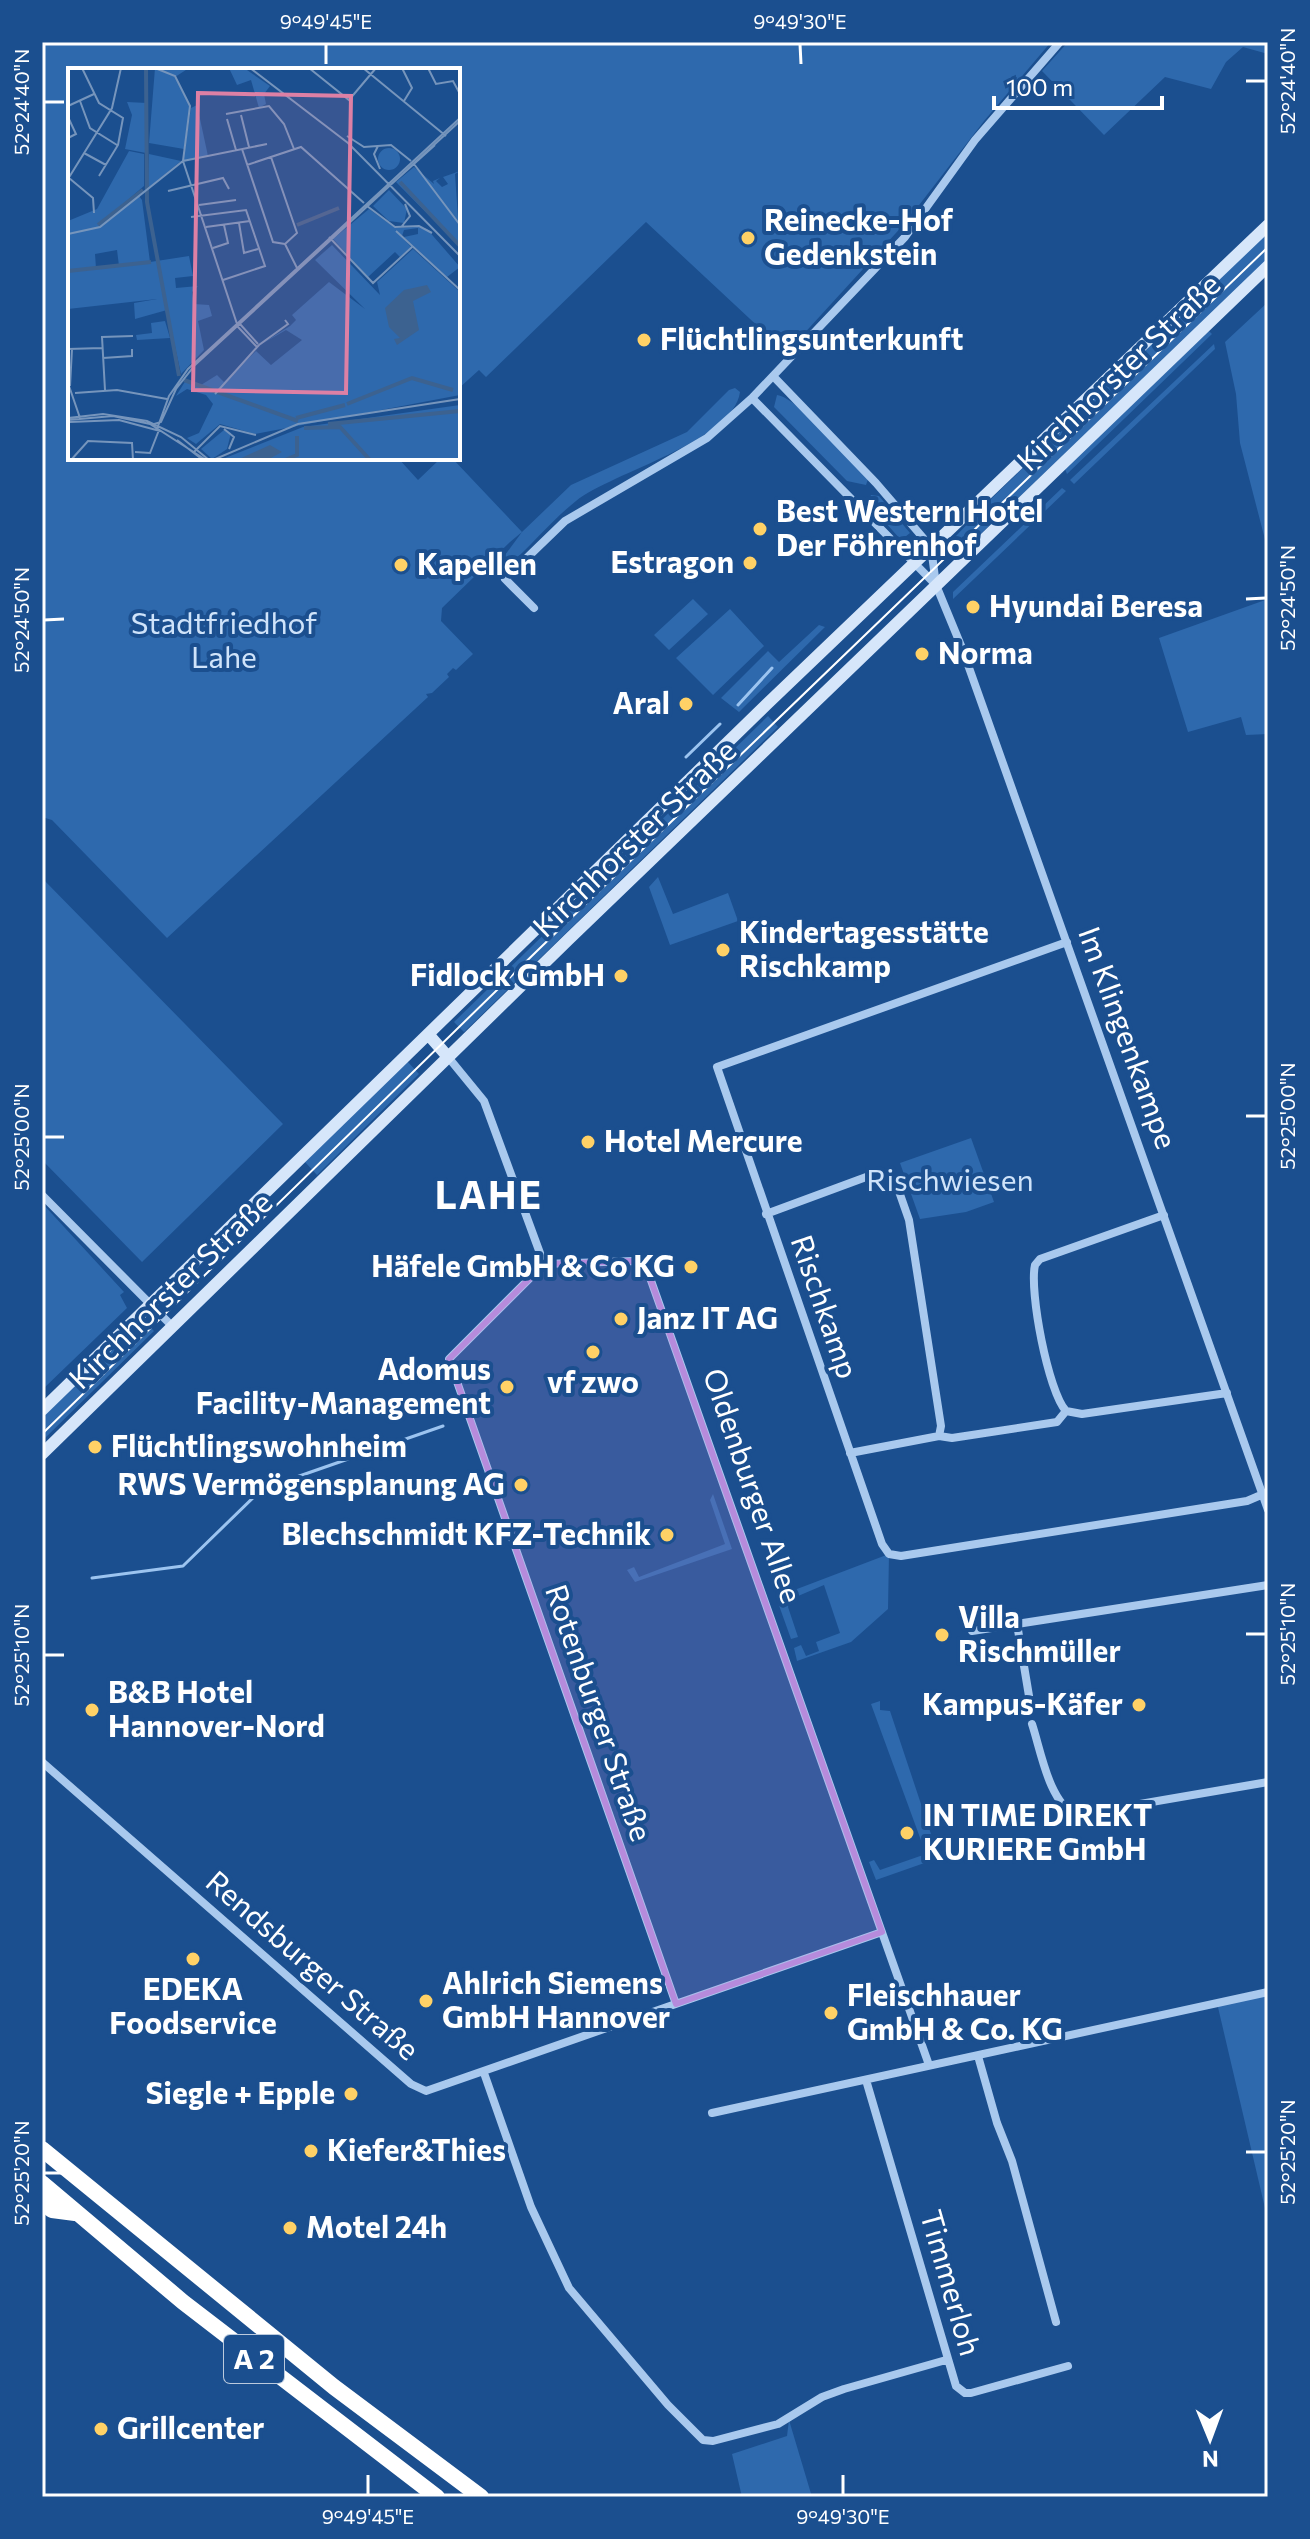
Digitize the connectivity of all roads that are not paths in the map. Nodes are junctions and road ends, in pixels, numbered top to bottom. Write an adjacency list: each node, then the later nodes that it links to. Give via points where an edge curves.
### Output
1 (1060, 42): 4 (street, via 975,140 905,237)
2 (1268, 225): 6 (main road, Kirchhorster Straße)
3 (1268, 266): 8 (main road, Kirchhorster Straße)
4 (773, 376): 5 (street); 6 (street)
5 (752, 398): 7 (street); 9 (street, via 707,438 565,521 505,579)
6 (931, 547): 7 (main road, Kirchhorster Straße); 8 (street)
7 (913, 563): 8 (street); 11 (main road, Kirchhorster Straße)
8 (936, 585): 10 (street, Im Klingenkampe); 12 (main road, Kirchhorster Straße)
9 (534, 608)
10 (1067, 942): 14 (street, Rischkamp, via 721,1063 717,1075); 15 (street, Im Klingenkampe)
11 (428, 1034): 12 (main road); 17 (main road, Kirchhorster Straße)
12 (448, 1057): 16 (street, via 488,1108); 18 (main road, Kirchhorster Straße)
13 (42, 1195): 17 (street)
14 (766, 1214): 22 (street, via 877,1173 895,1180 909,1220); 23 (street, Rischkamp)
15 (1164, 1215): 19 (street, Im Klingenkampe); 21 (street, via 1035,1265 1048,1364)
16 (544, 1264): 34 (street, Oldenburger Allee, via 634,1261 648,1272); 36 (street, Rotenburger Straße, via 449,1359)
17 (150, 1305): 18 (street); 20 (main road, Kirchhorster Straße)
18 (173, 1327): 24 (main road, Kirchhorster Straße)
19 (1227, 1393): 21 (street, via 1082,1414); 25 (street, Im Klingenkampe)
20 (42, 1410)
21 (1066, 1411): 22 (street, via 1057,1422)
22 (939, 1436): 23 (street)
23 (850, 1453): 25 (street, Rischkamp, via 882,1544 889,1554 901,1556 1247,1501)
24 (42, 1454)
25 (1265, 1493): 26 (street, Im Klingenkampe)
26 (1268, 1510)
27 (1268, 1585): 28 (street)
28 (1017, 1624): 29 (street); 30 (street)
29 (972, 1631)
30 (1029, 1696)
31 (1032, 1724): 33 (street, via 1058,1798 1076,1815)
32 (42, 1762): 39 (street, Rendsburger Straße, via 411,2084 435,2090)
33 (1268, 1782)
34 (882, 1932): 36 (street); 38 (street, Oldenburger Allee)
35 (1268, 1992): 37 (street)
36 (676, 2004): 39 (street, Rendsburger Straße)
37 (978, 2056): 38 (street); 46 (street)
38 (929, 2065): 40 (street)
39 (484, 2073): 47 (street, via 531,2207 569,2288 703,2440 778,2424 822,2397)
40 (866, 2080): 41 (street); 47 (street, Timmerloh)
41 (712, 2113)
42 (42, 2149): 50 (highway, A 2, via 265,2333)
43 (42, 2183): 45 (highway, A 2)
44 (42, 2202): 45 (highway, via 52,2210)
45 (77, 2213): 49 (highway, A 2, via 316,2408)
46 (1056, 2322)
47 (946, 2360): 48 (street, Timmerloh, via 956,2386 965,2393)
48 (1068, 2366)
49 (437, 2497)
50 (481, 2497)

